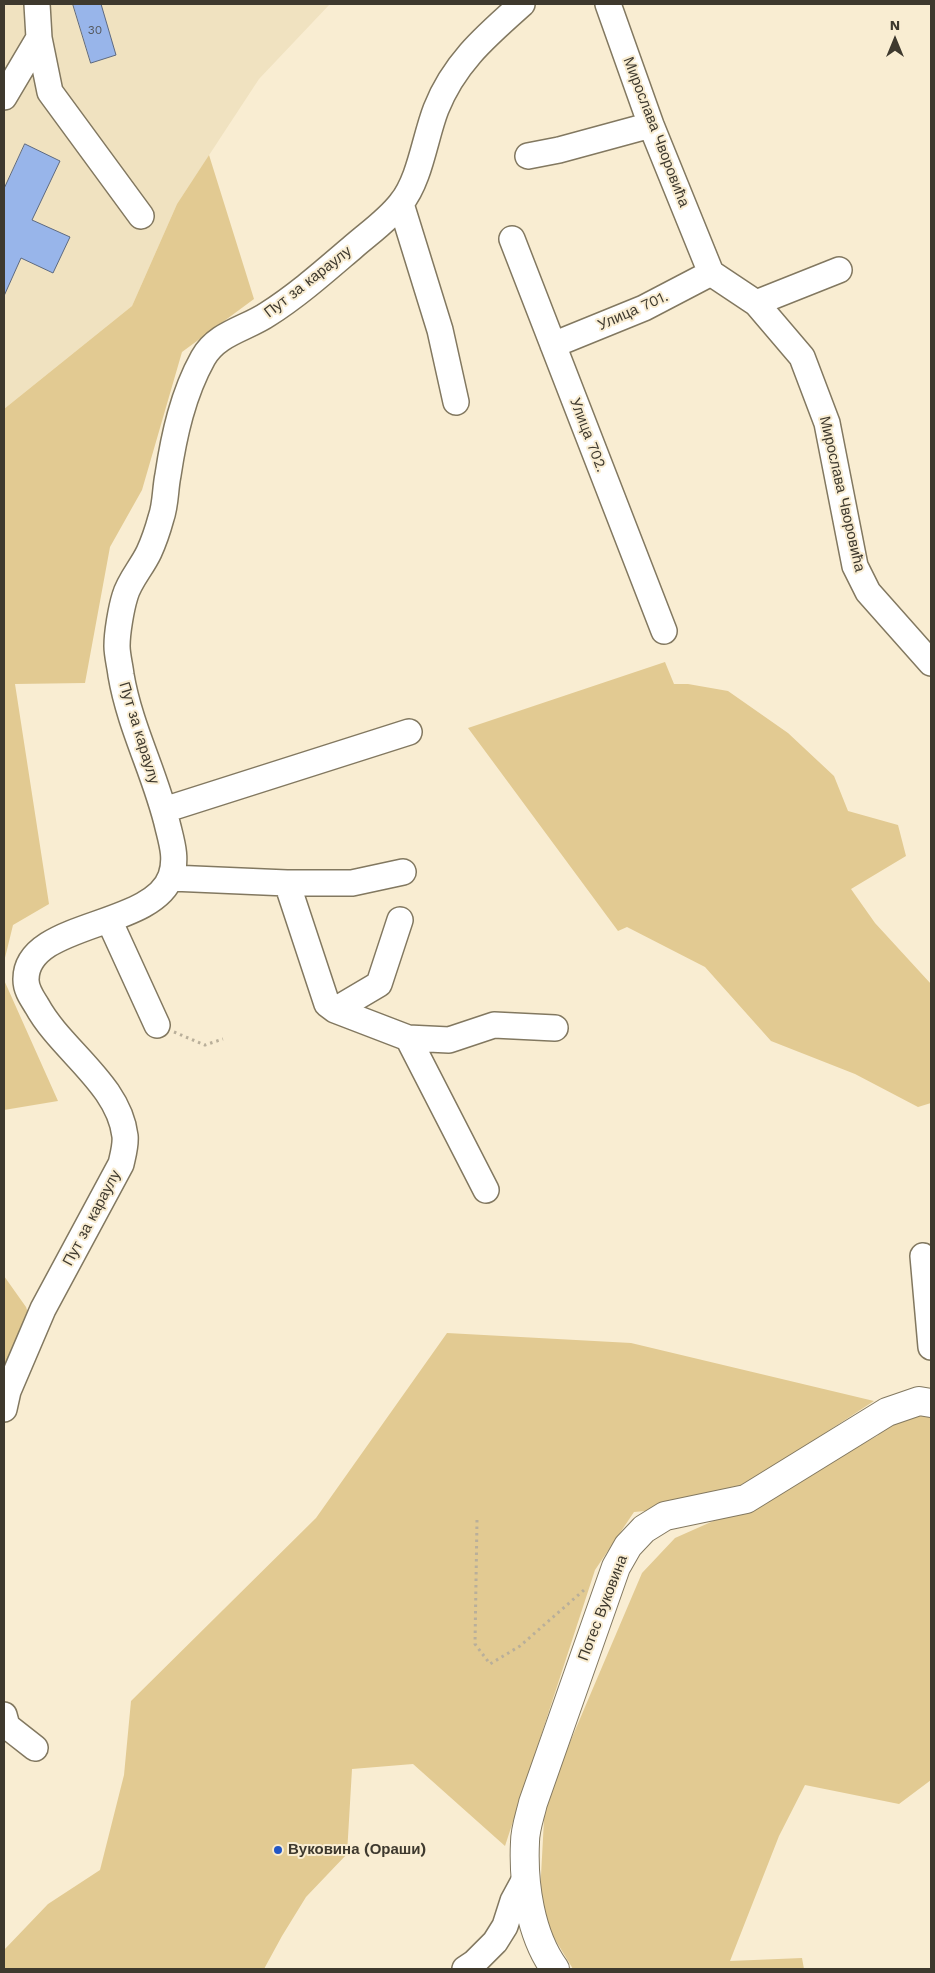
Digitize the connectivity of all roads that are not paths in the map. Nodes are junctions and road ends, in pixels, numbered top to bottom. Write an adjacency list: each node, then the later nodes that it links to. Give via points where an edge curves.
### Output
1 (37, 4): 4 (street)
2 (522, 4): 8 (street, Пут за караулу, via 461,62 436,107 409,191)
3 (608, 4): 6 (street, Мирослава Чворовића)
4 (39, 38): 5 (street); 9 (street, via 50,92)
5 (4, 98)
6 (651, 125): 7 (street); 12 (street, Мирослава Чворовића)
7 (528, 156)
8 (401, 204): 15 (street, via 440,330); 19 (street, Пут за караулу, via 314,280 266,316 227,334 205,354 186,395 168,474 163,513 150,550 125,594 117,647 130,714)
9 (141, 216)
10 (512, 239): 14 (street, Улица 702.)
11 (839, 270): 13 (street)
12 (711, 273): 13 (street, Мирослава Чворовића); 14 (street, Улица 701., via 644,308)
13 (756, 303): 17 (street, Мирослава Чворовића, via 802,358 827,423 855,566 868,592)
14 (552, 345): 16 (street, Улица 702.)
15 (456, 402)
16 (664, 631)
17 (931, 663)
18 (409, 732): 19 (street)
19 (164, 810): 21 (street, Пут за караулу, via 175,857)
20 (403, 872): 22 (street, via 352,884)
21 (171, 878): 22 (street); 23 (street, Пут за караулу, via 151,900)
22 (287, 884): 25 (street, via 327,1004)
23 (109, 920): 26 (street); 33 (street, Пут за караулу, via 40,948 26,980 43,1018 111,1097 121,1116 126,1140 121,1164 43,1309 8,1391)
24 (400, 920): 25 (street, via 379,984)
25 (336, 1010): 28 (street)
26 (157, 1024)
27 (555, 1028): 28 (street, via 494,1025 450,1040)
28 (408, 1038): 29 (street)
29 (486, 1190)
30 (923, 1256): 31 (street)
31 (931, 1347)
32 (931, 1402): 36 (main road, Потес Вуковина, via 919,1401 888,1412 746,1499 665,1516 644,1529 628,1546 616,1567 533,1803 525,1840)
33 (4, 1409)
34 (4, 1715): 35 (street, via 7,1726)
35 (35, 1748)
36 (526, 1877): 37 (street, via 495,1942); 38 (main road, Потес Вуковина, via 534,1928)
37 (465, 1969)
38 (555, 1969)

